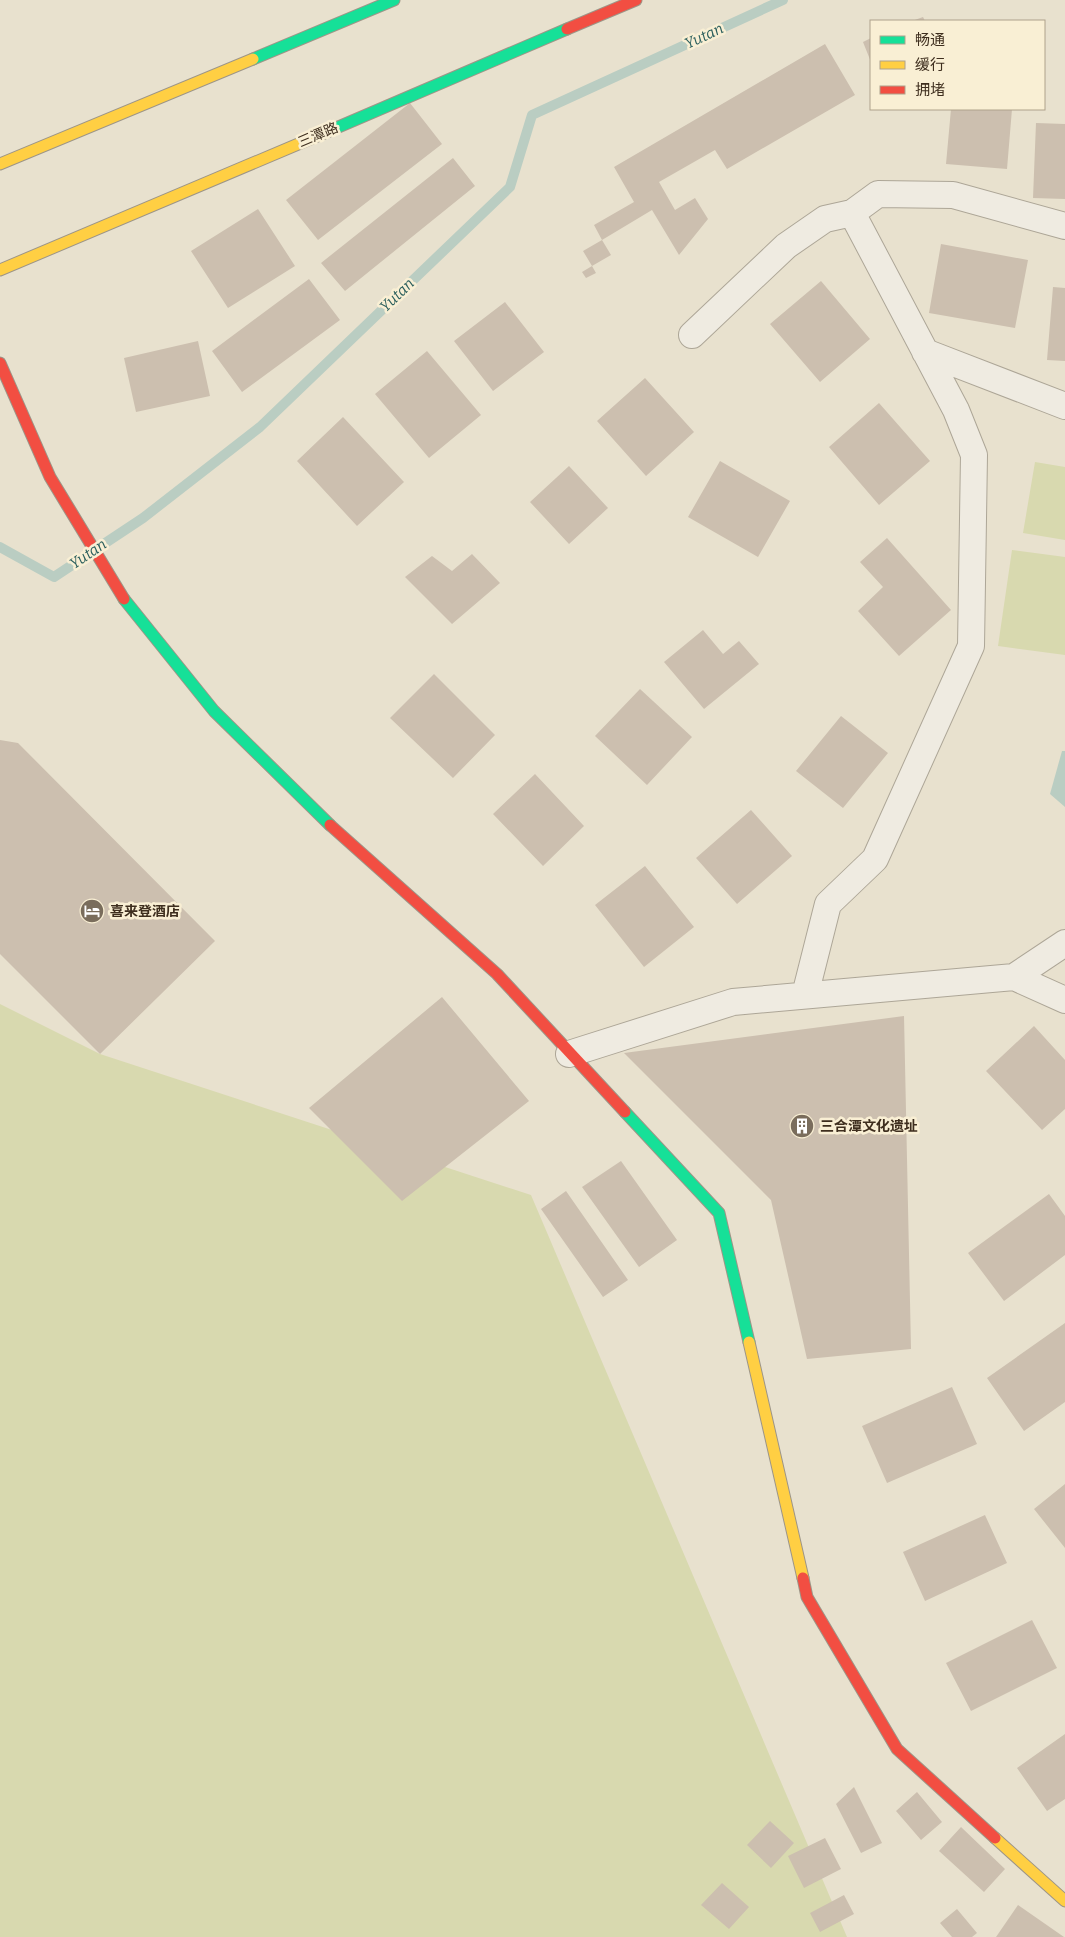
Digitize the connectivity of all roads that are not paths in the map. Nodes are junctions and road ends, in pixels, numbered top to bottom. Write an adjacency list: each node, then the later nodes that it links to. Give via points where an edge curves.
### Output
1 (394, 0): 3 (street)
2 (636, 0): 6 (street, 三潭路)
3 (0, 164)
4 (852, 213): 5 (street, via 878,194 953,195); 7 (street, via 824,219 786,246); 8 (street)
5 (1065, 226)
6 (0, 270)
7 (692, 335)
8 (925, 352): 10 (street); 13 (street, via 956,410 974,455 972,646 875,860 828,904)
9 (0, 363): 15 (street, via 50,477 83,532 128,605 214,711 319,815 497,974)
10 (1065, 406)
11 (1065, 943): 12 (street)
12 (1014, 977): 13 (street); 14 (street)
13 (805, 995): 15 (street, via 734,1002)
14 (1065, 1000)
15 (569, 1054): 16 (street, via 719,1213 806,1597 897,1750)
16 (1065, 1900)

